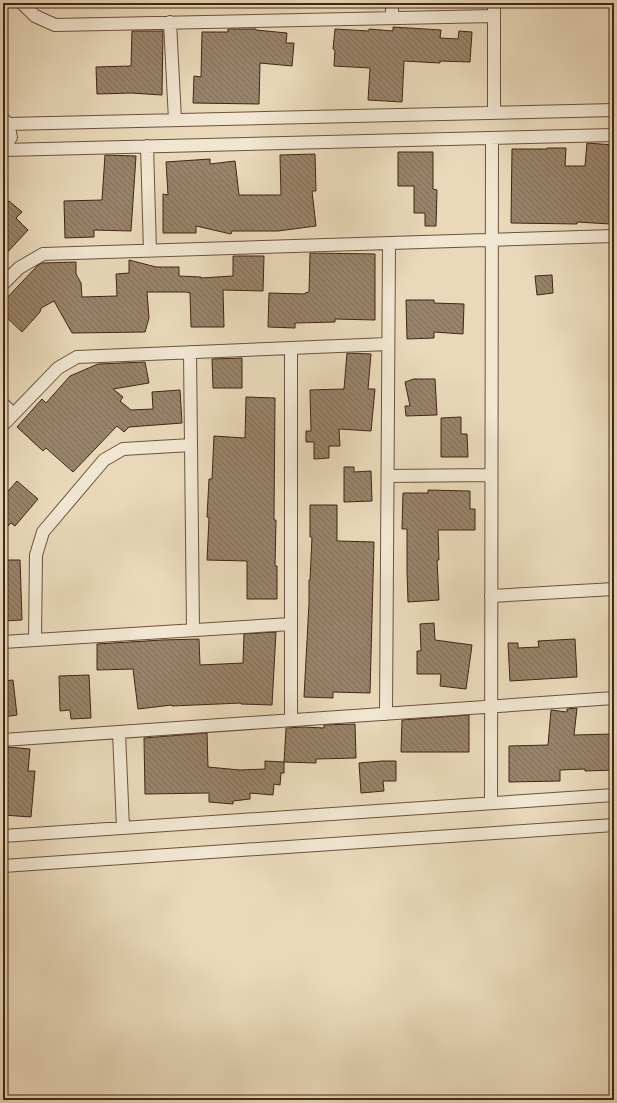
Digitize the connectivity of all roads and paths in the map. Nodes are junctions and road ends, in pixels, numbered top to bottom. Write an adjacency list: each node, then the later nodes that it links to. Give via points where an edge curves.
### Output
1 (22, 3): 6 (street, via 35,16 55,25)
2 (392, 3): 5 (street)
3 (494, 3): 4 (street)
4 (494, 16): 5 (street); 8 (street)
5 (392, 18): 6 (street)
6 (170, 22): 9 (street)
7 (614, 110): 8 (street)
8 (494, 112): 9 (street)
9 (174, 120): 10 (street)
10 (5, 123): 14 (street, via 11,137)
11 (614, 136): 12 (street)
12 (492, 138): 13 (street); 16 (street)
13 (148, 146): 14 (street); 18 (street)
14 (3, 150)
15 (614, 236): 16 (street)
16 (492, 240): 17 (street); 27 (street)
17 (389, 244): 18 (street); 20 (street)
18 (150, 251): 19 (street, via 43,254 19,268)
19 (3, 284)
20 (388, 344): 21 (street); 28 (street)
21 (291, 348): 22 (street); 31 (street)
22 (190, 352): 24 (street, via 77,357 58,368); 26 (street)
23 (3, 404): 24 (street)
24 (13, 414): 25 (street)
25 (3, 425)
26 (191, 444): 32 (street); 33 (street, via 123,449 104,460 43,532 36,555)
27 (491, 475): 28 (street); 30 (street)
28 (388, 476): 37 (street)
29 (614, 589): 30 (street)
30 (491, 596): 36 (street)
31 (291, 624): 32 (street); 38 (street)
32 (193, 630): 33 (street)
33 (35, 640): 34 (street)
34 (3, 642)
35 (614, 698): 36 (street)
36 (491, 706): 37 (street); 42 (street)
37 (386, 714): 38 (street)
38 (290, 720): 39 (street)
39 (119, 732): 40 (street); 44 (street)
40 (3, 740)
41 (614, 795): 42 (street)
42 (491, 803): 44 (street)
43 (614, 825): 46 (street)
44 (123, 828): 45 (street)
45 (3, 836)
46 (3, 866)

